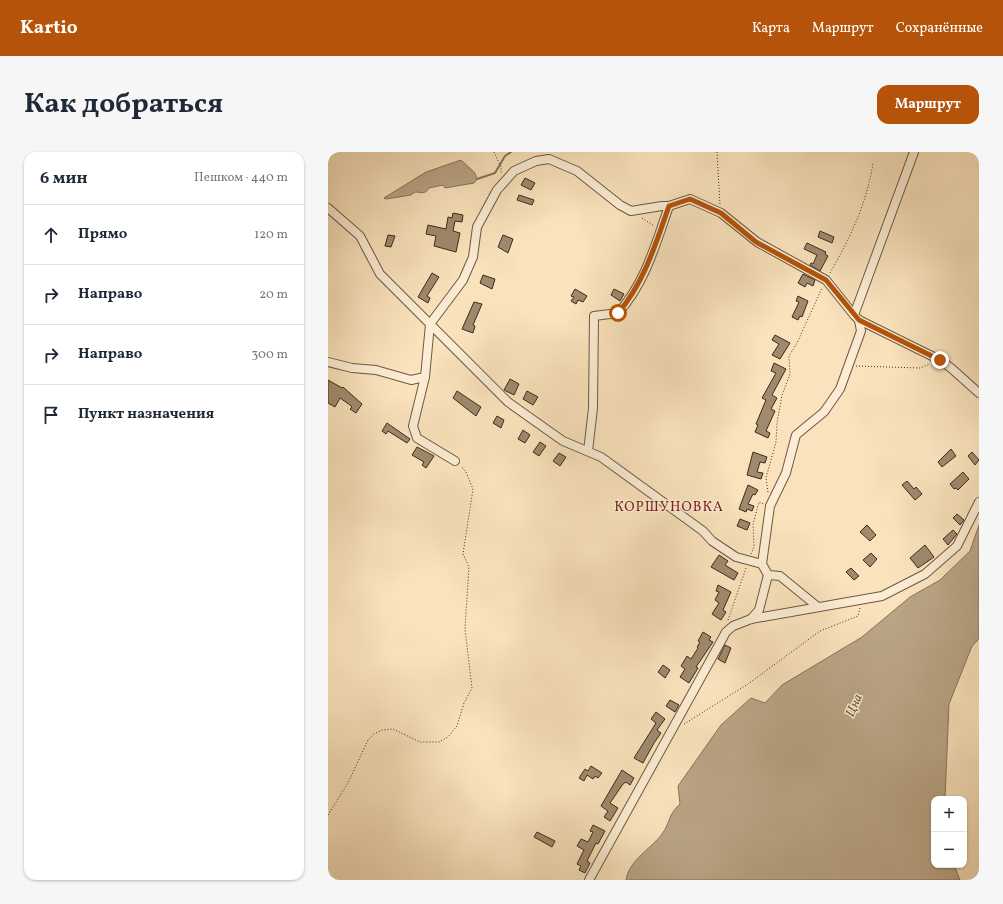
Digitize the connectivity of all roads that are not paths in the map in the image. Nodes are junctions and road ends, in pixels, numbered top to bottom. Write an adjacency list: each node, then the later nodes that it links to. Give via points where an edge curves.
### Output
1 (914, 152): 4 (street)
2 (669, 206): 4 (street, via 690,199 721,213 756,242 826,280); 5 (street, via 631,210 620,205 577,171 549,159 536,161 514,171 497,190 477,227 473,257 463,280); 9 (street, via 650,261 628,302 618,313 594,316 593,408)
3 (328, 208): 5 (street, via 360,236 380,274)
4 (857, 318): 8 (street, via 940,360); 12 (street, via 860,331 840,389 824,412 796,435 786,473 770,506)
5 (430, 324): 7 (street); 9 (street, via 508,402 563,441)
6 (328, 362): 7 (street, via 376,370 411,380)
7 (425, 377): 10 (street, via 413,426 414,433 417,438)
8 (979, 393)
9 (588, 451): 12 (street, via 635,481 736,557)
10 (455, 461)
11 (979, 502): 14 (street, via 957,546 925,574 882,596)
12 (762, 564): 13 (street)
13 (768, 575): 14 (street, via 780,576); 15 (street, via 759,610)
14 (818, 607): 15 (street)
15 (751, 620): 16 (street, via 733,626 726,632)
16 (589, 880)

